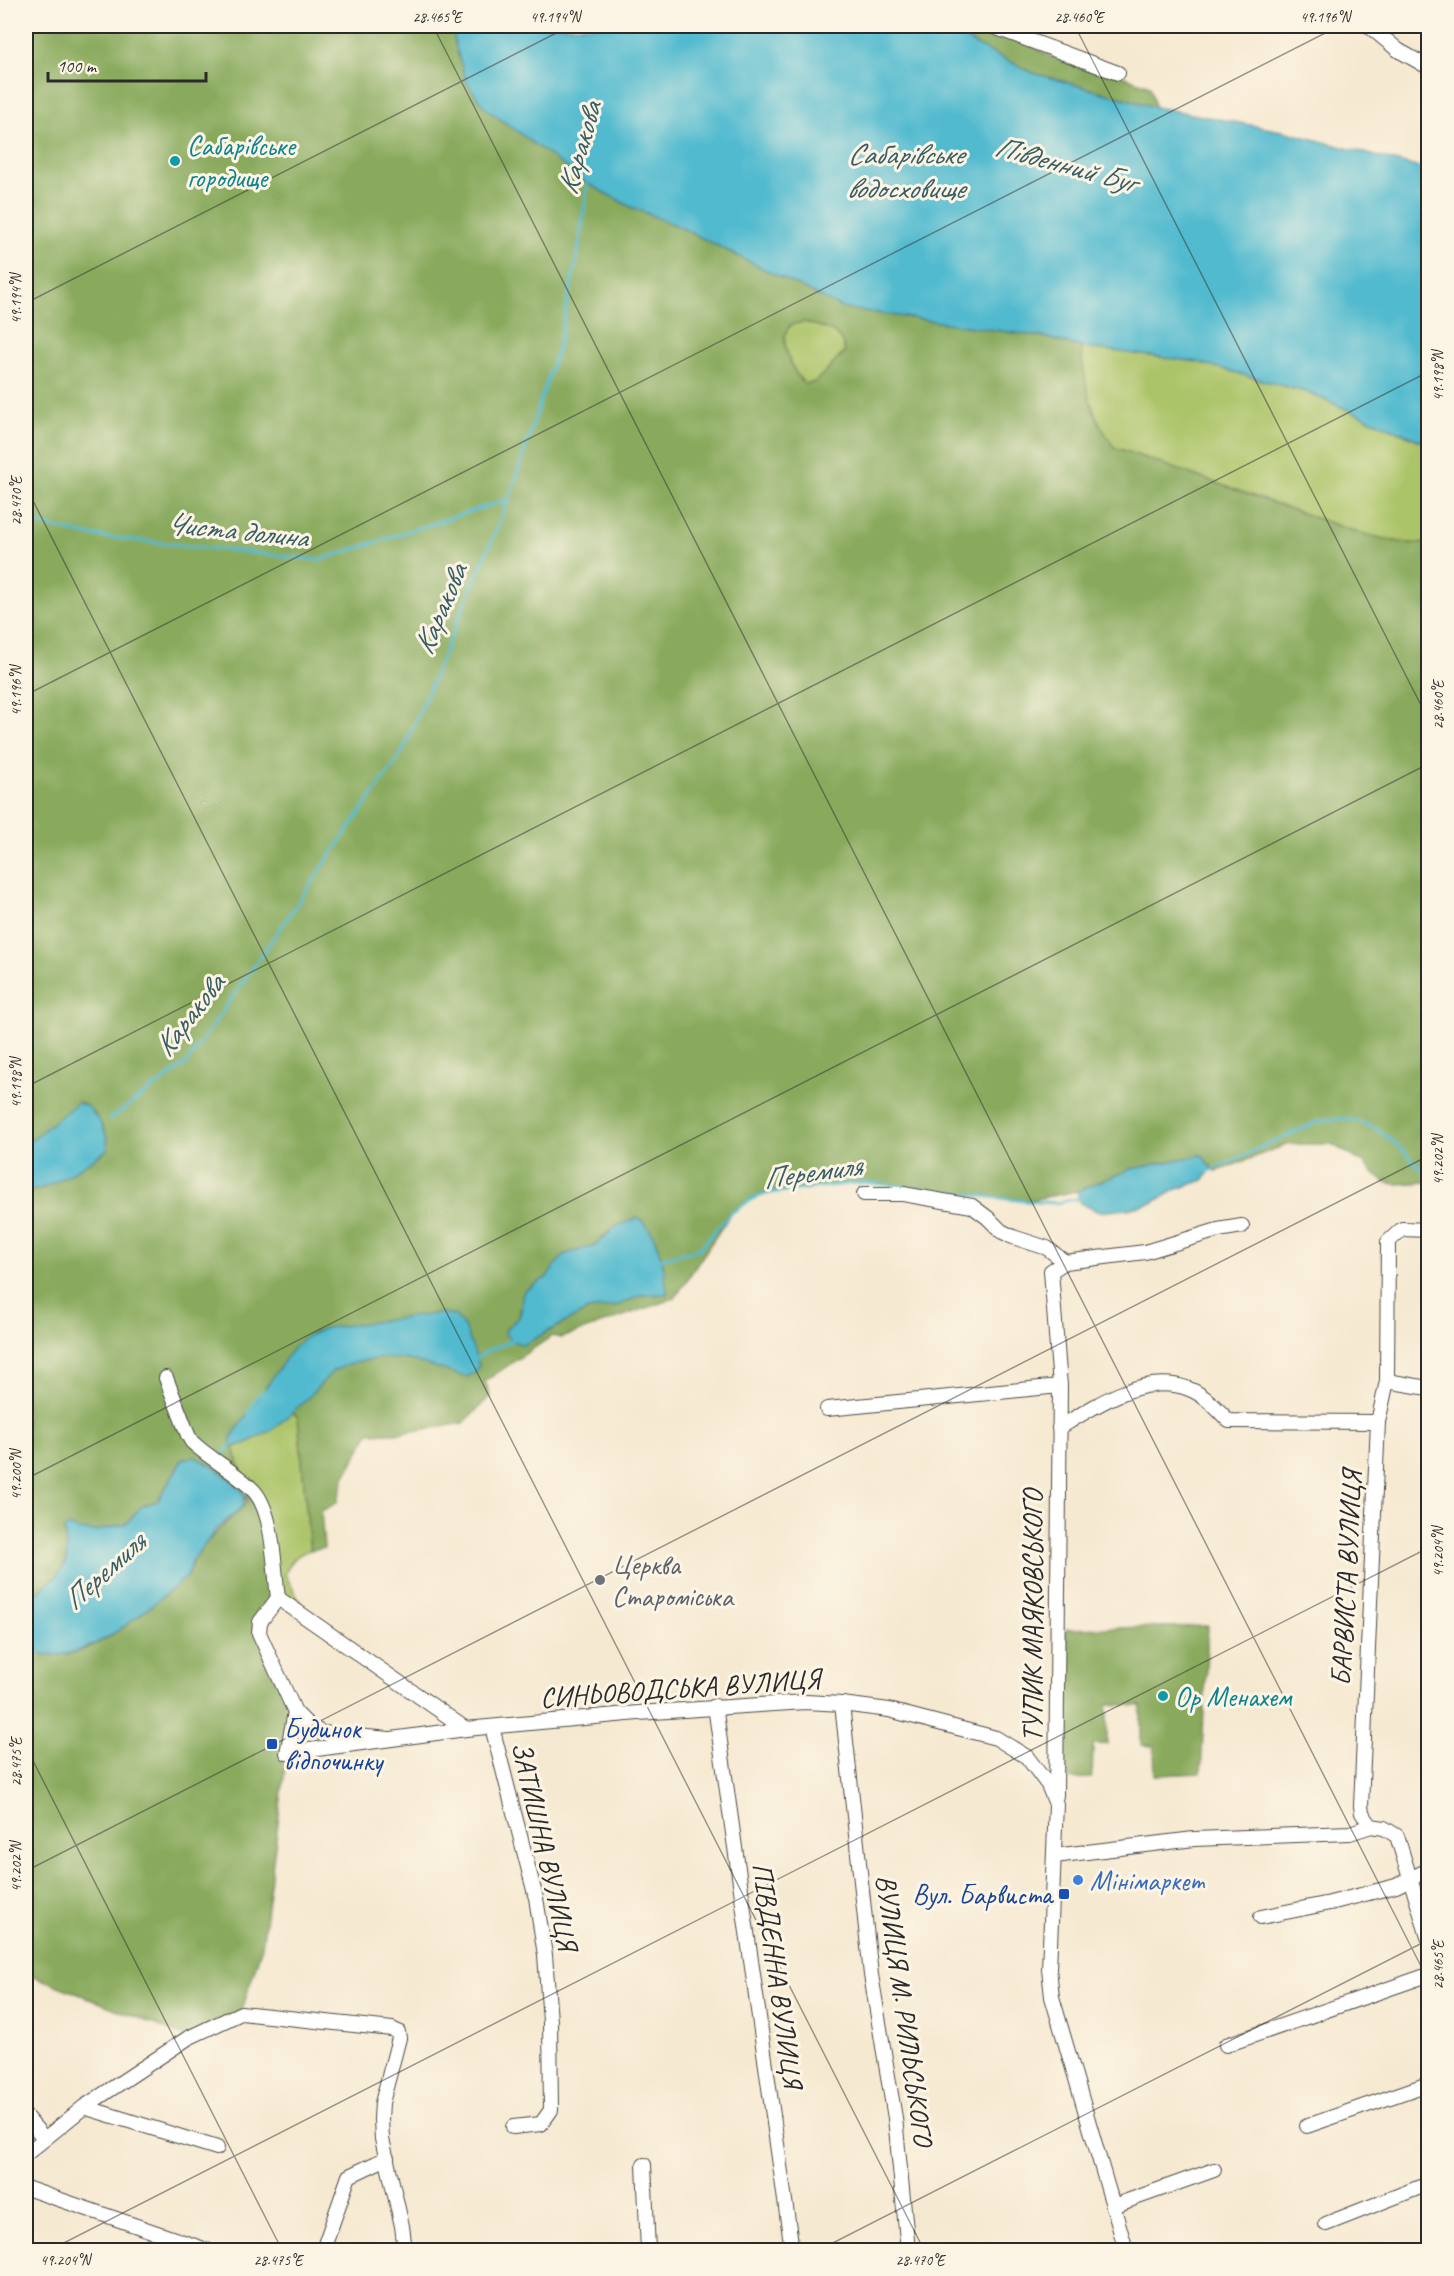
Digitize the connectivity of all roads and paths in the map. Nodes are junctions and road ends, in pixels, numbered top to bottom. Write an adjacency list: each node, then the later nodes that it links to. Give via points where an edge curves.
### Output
1 (991, 26): 4 (street)
2 (1370, 26): 3 (street, via 1398,50)
3 (1428, 67)
4 (1118, 73)
5 (864, 1194): 8 (street, via 903,1194 972,1206 1001,1231 1047,1248)
6 (1242, 1226): 8 (street, via 1145,1252)
7 (1428, 1230): 10 (street, БАРВИСТА ВУЛИЦЯ, via 1402,1229 1388,1242)
8 (1065, 1262): 11 (street, ТУПИК МАЯКОВСЬКОГО, via 1051,1271)
9 (166, 1378): 16 (street, via 192,1442 252,1490 262,1504)
10 (1387, 1381): 12 (street); 14 (street, БАРВИСТА ВУЛИЦЯ)
11 (1060, 1386): 13 (street); 15 (street, ТУПИК МАЯКОВСЬКОГО)
12 (1428, 1388)
13 (827, 1409)
14 (1378, 1422): 15 (street, via 1228,1421 1204,1397 1170,1385 1133,1389); 24 (street, БАРВИСТА ВУЛИЦЯ, via 1361,1806)
15 (1059, 1428): 23 (street, ТУПИК МАЯКОВСЬКОГО)
16 (278, 1598): 19 (street, via 260,1622 259,1633); 21 (street)
17 (842, 1704): 18 (street, СИНЬОВОДСЬКА ВУЛИЦЯ); 23 (street, СИНЬОВОДСЬКА ВУЛИЦЯ, via 889,1710 996,1738 1027,1757 1048,1785); 52 (street, ВУЛИЦЯ М. РИЛЬСЬКОГО, via 871,1975 895,2118)
18 (715, 1706): 20 (street, СИНЬОВОДСЬКА ВУЛИЦЯ); 51 (street, ПІВДЕННА ВУЛИЦЯ)
19 (295, 1712): 22 (street, СИНЬОВОДСЬКА ВУЛИЦЯ, via 323,1733); 22 (street, СИНЬОВОДСЬКА ВУЛИЦЯ, via 287,1753)
20 (492, 1727): 21 (street, СИНЬОВОДСЬКА ВУЛИЦЯ); 35 (street, ЗАТИШНА ВУЛИЦЯ, via 536,1898 550,2021 551,2110 541,2124)
21 (466, 1729): 22 (street, СИНЬОВОДСЬКА ВУЛИЦЯ)
22 (390, 1739)
23 (1056, 1804): 25 (street, СИНЬОВОДСЬКА ВУЛИЦЯ)
24 (1371, 1826): 25 (street, via 1350,1833 1194,1839); 27 (street, via 1397,1836)
25 (1054, 1856): 45 (street, СИНЬОВОДСЬКА ВУЛИЦЯ, via 1049,1969 1052,1997)
26 (1428, 1870): 27 (street)
27 (1410, 1879): 28 (street, via 1330,1903); 29 (street)
28 (1261, 1917)
29 (1428, 1937)
30 (1428, 1975): 31 (street)
31 (1226, 2044)
32 (1428, 2084): 36 (street)
33 (84, 2107): 37 (street); 38 (street); 40 (street, via 188,2038 241,2013 392,2029 399,2038 381,2119)
34 (26, 2116): 37 (street)
35 (513, 2127)
36 (1307, 2127)
37 (44, 2138): 39 (street)
38 (217, 2148)
39 (26, 2154)
40 (387, 2158): 48 (street, via 349,2176); 49 (street)
41 (644, 2165): 50 (street)
42 (1214, 2170): 45 (street)
43 (1428, 2184): 46 (street)
44 (26, 2188): 47 (street)
45 (1113, 2206): 53 (street, СИНЬОВОДСЬКА ВУЛИЦЯ)
46 (1326, 2224)
47 (207, 2250)
48 (323, 2250)
49 (405, 2250)
50 (648, 2250)
51 (792, 2250)
52 (908, 2250)
53 (1126, 2250)

